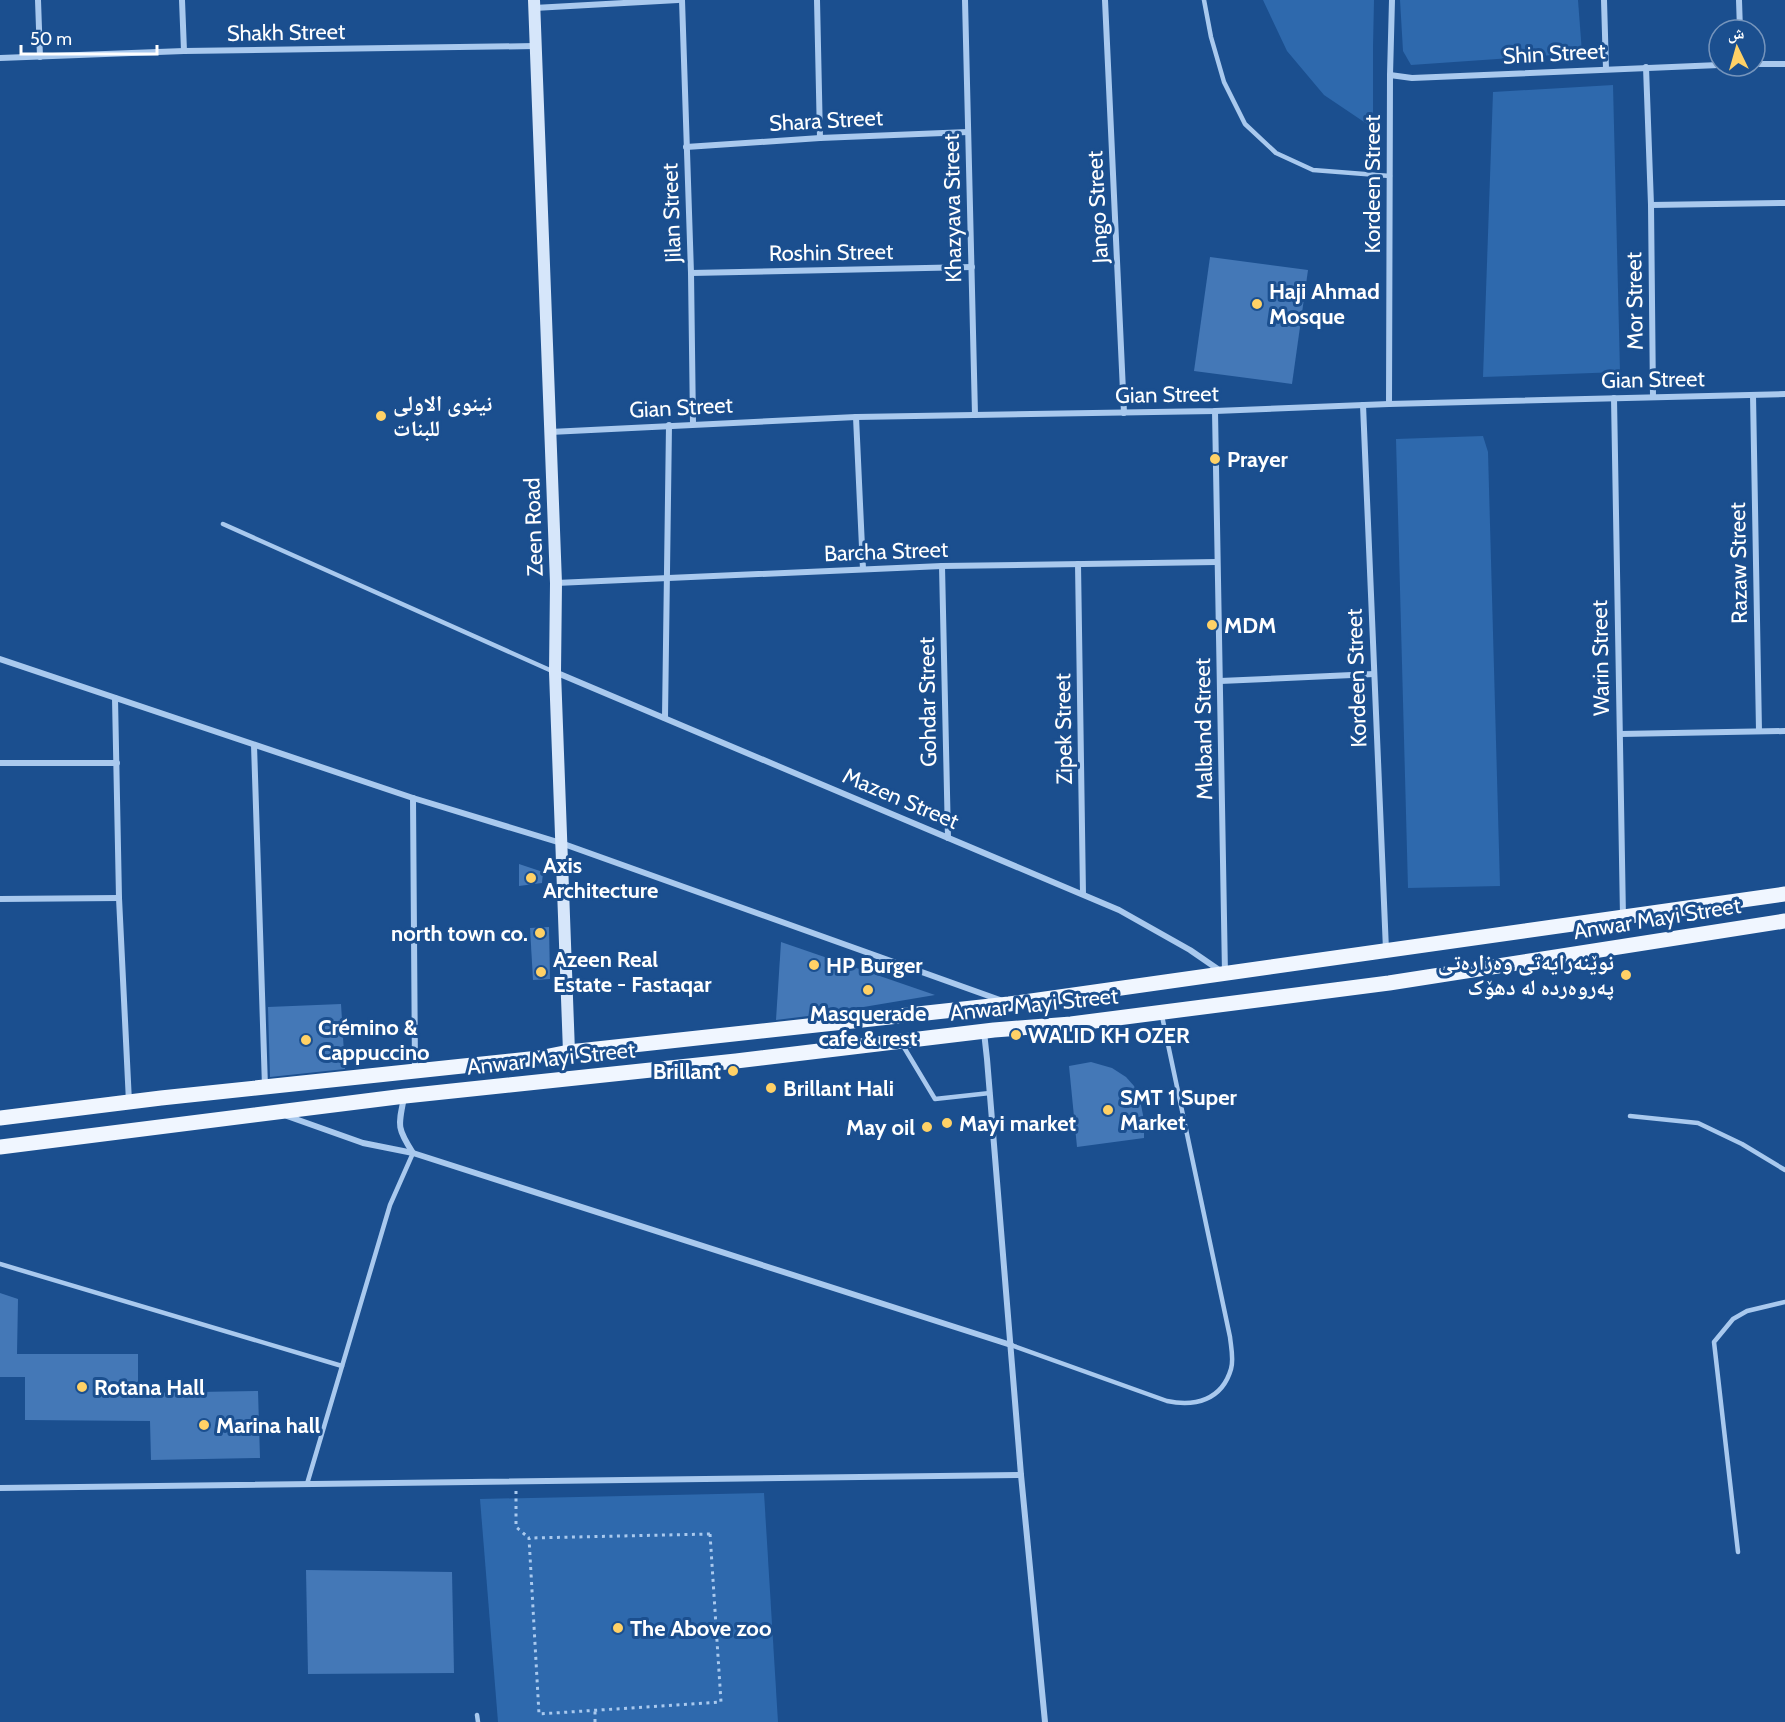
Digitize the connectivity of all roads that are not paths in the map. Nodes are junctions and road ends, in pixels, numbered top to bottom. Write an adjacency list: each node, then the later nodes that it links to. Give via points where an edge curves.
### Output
1 (38, 0): 15 (street)
2 (182, 0): 14 (street)
3 (680, 0): 11 (street); 25 (street, Jilan Street)
4 (817, 0): 24 (street)
5 (965, 0): 23 (street, Khazyava Street)
6 (1105, 0): 38 (street, Jango Street)
7 (1204, 0): 26 (lane, via 1224,82 1245,124 1276,153 1313,170)
8 (1392, 0): 22 (street, Kordeen Street)
9 (1604, 0): 21 (street)
10 (1740, 0): 12 (street)
11 (534, 4): 13 (street, Zeen Road)
12 (1740, 18)
13 (536, 46): 14 (street, Shakh Street); 43 (street, Zeen Road)
14 (184, 51): 15 (street, Shakh Street)
15 (40, 57): 16 (street, Shakh Street)
16 (0, 58)
17 (1767, 64): 18 (street)
18 (1785, 64)
19 (1707, 65): 20 (street, Shin Street)
20 (1646, 68): 21 (street, Shin Street); 28 (street, Mor Street)
21 (1606, 69): 22 (street, Shin Street, via 1412,78)
22 (1390, 75): 26 (street, Kordeen Street)
23 (968, 132): 24 (street, Shara Street); 29 (street, Khazyava Street)
24 (820, 138): 25 (street, Shara Street)
25 (686, 147): 30 (street, Jilan Street)
26 (1390, 176): 35 (street, Kordeen Street)
27 (1785, 202): 28 (street)
28 (1651, 205): 33 (street, Mor Street)
29 (972, 267): 30 (street, Roshin Street); 39 (street, Khazyava Street)
30 (691, 273): 41 (street, Jilan Street)
31 (1785, 394): 32 (street, Gian Street)
32 (1753, 395): 33 (street, Gian Street); 57 (street, Razaw Street)
33 (1653, 397): 34 (street, Gian Street)
34 (1614, 398): 35 (street, Gian Street); 59 (street, Warin Street)
35 (1389, 404): 36 (street, Gian Street)
36 (1362, 405): 37 (street, Gian Street); 53 (street, Kordeen Street)
37 (1215, 411): 38 (street, Gian Street); 45 (street, Malband Street)
38 (1124, 413): 39 (street, Gian Street)
39 (975, 415): 40 (street, Gian Street)
40 (856, 417): 41 (street, Gian Street); 48 (street)
41 (693, 424): 42 (street, Gian Street)
42 (669, 425): 43 (street, Gian Street); 49 (street)
43 (550, 432): 50 (street, Zeen Road)
44 (223, 524): 52 (lane)
45 (1217, 562): 46 (street, Barcha Street); 54 (street, Malband Street)
46 (1078, 564): 47 (street, Barcha Street); 66 (street, Zipek Street)
47 (942, 566): 48 (street, Barcha Street); 64 (street, Gohdar Street)
48 (863, 569): 49 (street, Barcha Street)
49 (666, 578): 50 (street, Barcha Street); 56 (street)
50 (556, 583): 52 (street, Zeen Road)
51 (0, 659): 55 (street)
52 (555, 672): 56 (street, Mazen Street); 65 (street, Zeen Road)
53 (1374, 674): 54 (street); 72 (street, Kordeen Street)
54 (1220, 681): 73 (street, Malband Street)
55 (115, 698): 60 (street); 62 (street)
56 (665, 718): 64 (street, Mazen Street)
57 (1759, 731): 58 (street); 59 (street)
58 (1785, 731)
59 (1620, 734): 70 (street, Warin Street)
60 (254, 745): 63 (street); 82 (street)
61 (0, 763): 62 (street)
62 (117, 763): 68 (street)
63 (413, 798): 65 (street); 81 (street)
64 (948, 838): 66 (street, Mazen Street)
65 (561, 843): 74 (street); 79 (street, Zeen Road)
66 (1083, 894): 73 (street, Mazen Street, via 1156,929)
67 (1785, 894): 70 (main road, Anwar Mayi Street)
68 (119, 898): 69 (street); 85 (street)
69 (0, 899)
70 (1623, 917): 72 (main road, Anwar Mayi Street)
71 (1785, 921): 75 (main road, Anwar Mayi Street, via 1389,983)
72 (1386, 950): 73 (main road, Anwar Mayi Street)
73 (1225, 974): 74 (main road, Anwar Mayi Street)
74 (1009, 1004): 77 (main road, Anwar Mayi Street)
75 (1161, 1012): 76 (main road, Anwar Mayi Street); 94 (lane, via 1230,1337 1231,1368 1225,1383 1207,1399 1183,1404)
76 (984, 1032): 78 (main road, Anwar Mayi Street); 83 (street)
77 (731, 1034): 79 (main road, Anwar Mayi Street); 80 (main road)
78 (900, 1042): 80 (main road, Anwar Mayi Street); 83 (lane, via 935,1099)
79 (569, 1052): 81 (main road, Anwar Mayi Street)
80 (736, 1061): 84 (main road, Anwar Mayi Street)
81 (415, 1072): 82 (main road, Anwar Mayi Street)
82 (265, 1088): 85 (main road, Anwar Mayi Street)
83 (990, 1093): 94 (street)
84 (405, 1096): 86 (main road, Anwar Mayi Street); 90 (street, via 399,1122 402,1136)
85 (129, 1102): 88 (main road, Anwar Mayi Street)
86 (278, 1112): 89 (main road, Anwar Mayi Street); 90 (street, via 363,1143)
87 (1630, 1116): 91 (lane, via 1698,1123)
88 (0, 1118)
89 (0, 1147)
90 (413, 1153): 94 (street); 95 (lane, via 390,1205)
91 (1785, 1170)
92 (0, 1264): 95 (lane)
93 (1785, 1302): 99 (lane, via 1747,1311 1733,1319 1714,1342)
94 (1011, 1345): 96 (street)
95 (342, 1366): 97 (lane)
96 (1021, 1475): 97 (street); 102 (street)
97 (307, 1484): 98 (street)
98 (0, 1488)
99 (1738, 1552)
100 (477, 1714): 101 (lane)
101 (478, 1722)
102 (1045, 1722)

